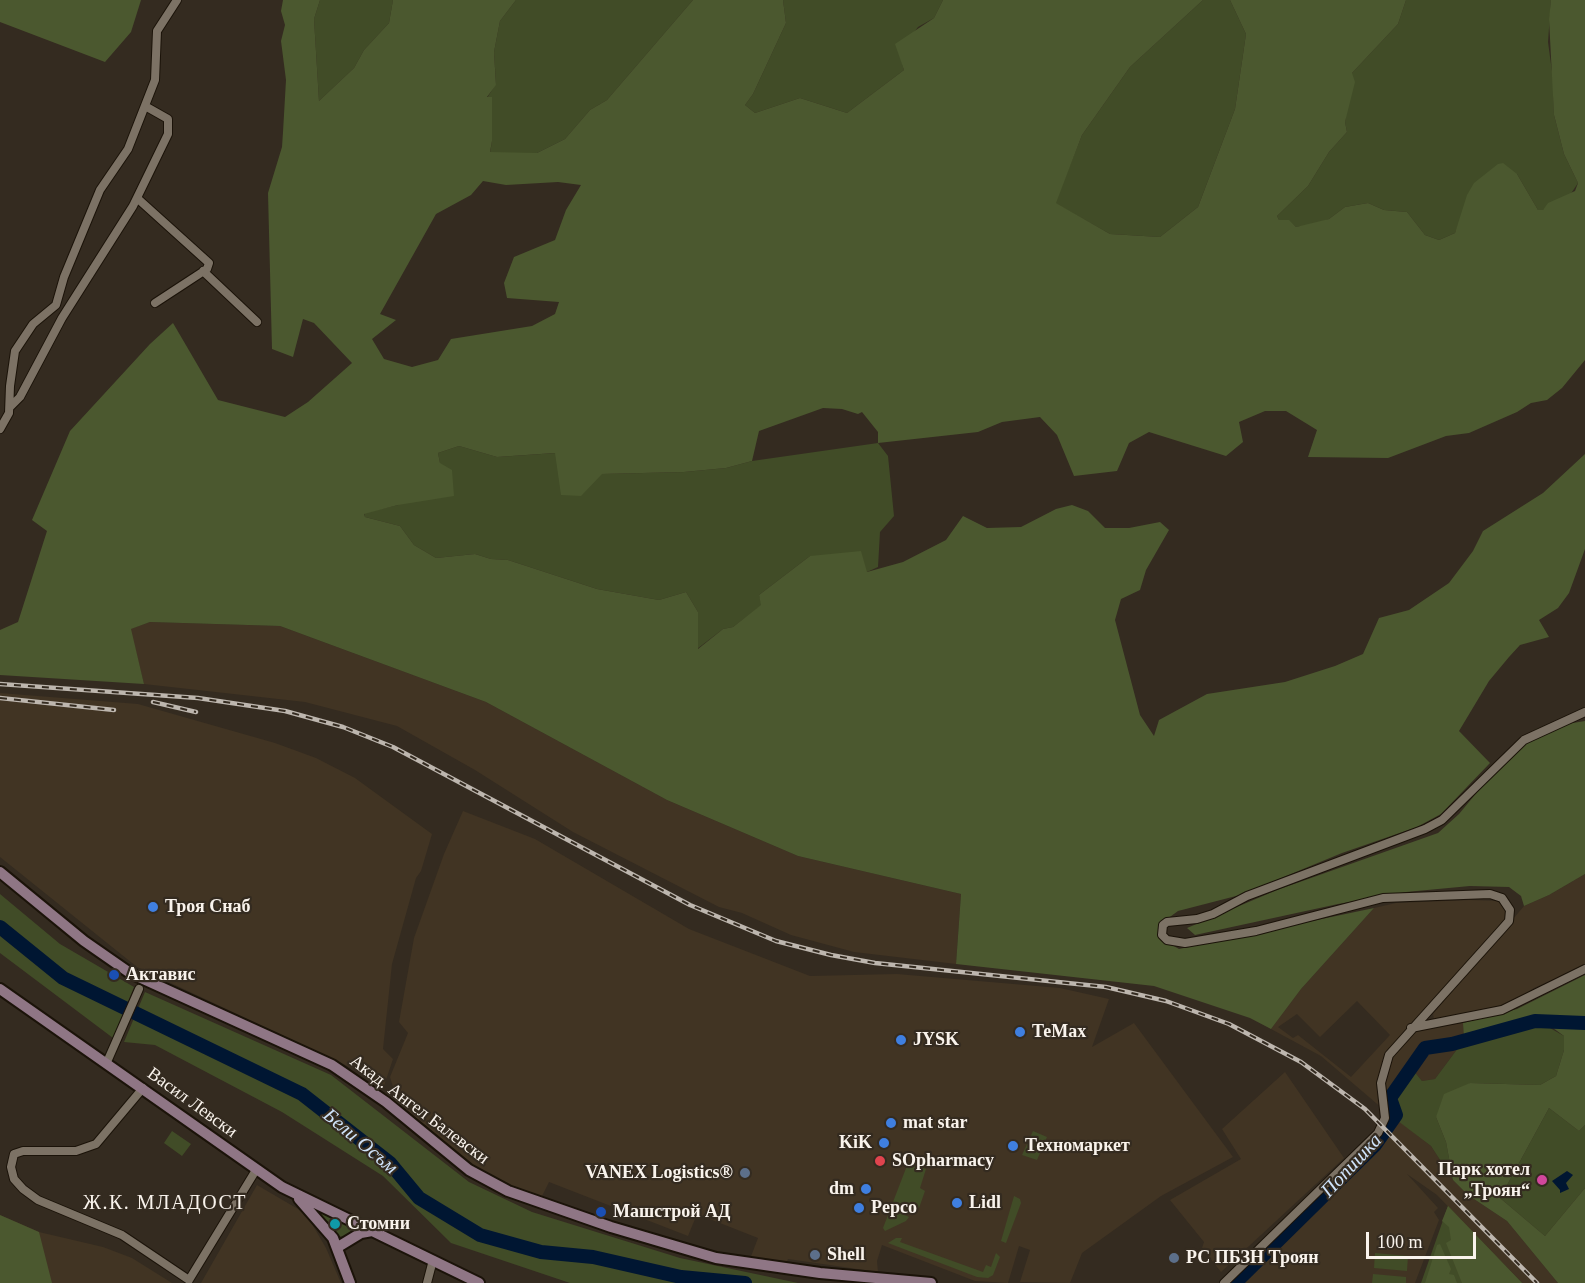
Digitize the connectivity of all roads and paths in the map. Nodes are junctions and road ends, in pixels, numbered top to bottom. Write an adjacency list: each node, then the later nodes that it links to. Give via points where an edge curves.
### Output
1 (177, 0): 2 (street, via 156,31 157,72)
2 (145, 106): 3 (street, via 168,119 170,128); 7 (street, via 128,149 100,190 56,305 28,330 15,351)
3 (137, 198): 4 (street, via 182,242 207,260 208,267); 7 (street, via 62,318 20,397)
4 (203, 271): 5 (street); 6 (street)
5 (155, 303)
6 (257, 322)
7 (10, 407): 8 (street)
8 (0, 429)
9 (1585, 712): 14 (street, via 1524,740 1442,819 1425,829 1247,896 1213,914 1163,925 1162,935 1167,940 1185,943 1256,931 1383,898 1486,894 1502,898 1510,910 1509,921)
10 (0, 872): 25 (street, Акад. Ангел Балевски, via 130,973 340,1069 469,1170 508,1191 716,1258)
11 (1585, 969): 14 (street, via 1502,1010)
12 (0, 989): 15 (street, Васил Левски)
13 (139, 989): 15 (street)
14 (1411, 1028): 26 (street, via 1393,1049 1383,1069 1385,1118 1378,1133)
15 (106, 1062): 16 (street, Васил Левски)
16 (143, 1088): 17 (street, Васил Левски); 17 (street, via 96,1144 76,1151 14,1154 14,1179 38,1200 122,1236 189,1280)
17 (256, 1170): 18 (street, Васил Левски)
18 (282, 1186): 19 (street, Васил Левски); 20 (street, via 314,1214)
19 (372, 1231): 20 (street); 21 (street, Васил Левски)
20 (338, 1247): 22 (street)
21 (433, 1260): 23 (street); 24 (street, Васил Левски)
22 (350, 1283)
23 (427, 1283)
24 (479, 1283)
25 (931, 1283)
26 (1224, 1283)

